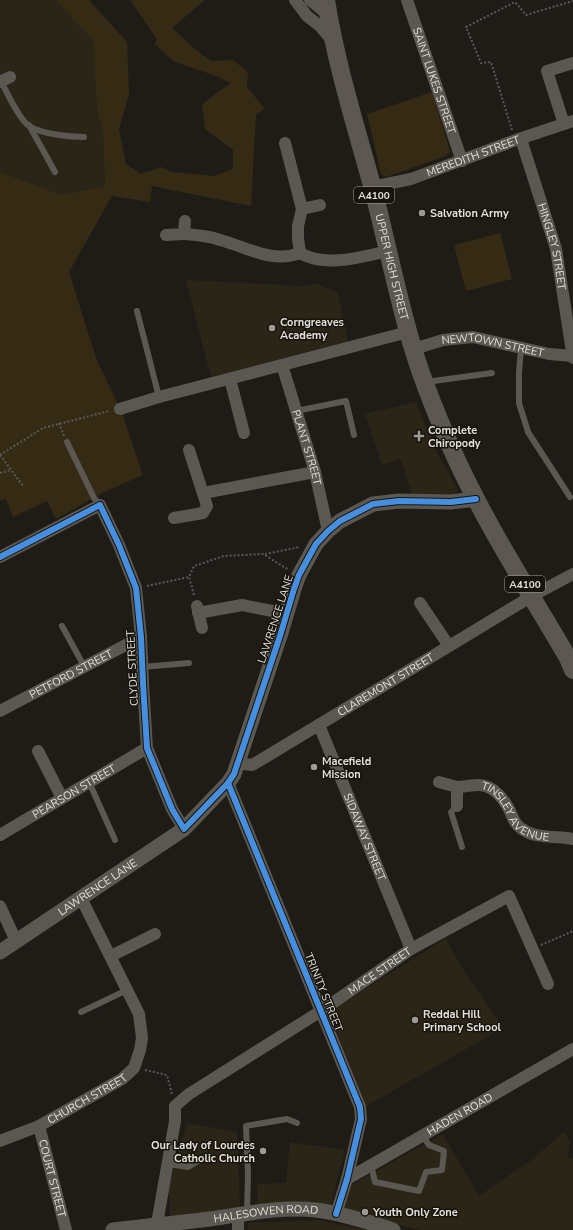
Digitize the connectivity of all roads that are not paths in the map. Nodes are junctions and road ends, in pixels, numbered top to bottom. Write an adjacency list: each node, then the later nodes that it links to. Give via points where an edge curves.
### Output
1 (295, 0): 5 (street, UPPER HIGH STREET)
2 (310, 0): 4 (street)
3 (407, 0): 13 (street, SAINT LUKES STREET)
4 (327, 8): 5 (main road, UPPER HIGH STREET / A4100)
5 (333, 42): 15 (main road, UPPER HIGH STREET / A4100)
6 (573, 63): 8 (street, via 547,71)
7 (4, 80): 9 (lane, via 17,110)
8 (568, 123): 11 (street, MEREDITH STREET)
9 (29, 126): 10 (lane, via 68,136); 14 (lane)
10 (84, 136)
11 (518, 140): 13 (street, MEREDITH STREET); 26 (street, HINGLEY STREET, via 556,248)
12 (285, 143): 17 (street)
13 (462, 161): 15 (street, MEREDITH STREET, via 411,179)
14 (56, 172)
15 (372, 187): 21 (main road, UPPER HIGH STREET / A4100)
16 (320, 205): 17 (street)
17 (302, 209): 22 (street, via 298,226)
18 (185, 221): 19 (street)
19 (184, 234): 20 (street); 22 (street, via 218,239 276,257)
20 (166, 235)
21 (388, 251): 22 (street, via 350,260 322,260); 24 (main road, UPPER HIGH STREET / A4100)
22 (300, 253)
23 (136, 312): 31 (lane)
24 (411, 340): 25 (street, NEWTOWN STREET, via 473,337); 27 (street); 30 (main road, UPPER HIGH STREET / A4100)
25 (521, 348): 26 (street, NEWTOWN STREET); 40 (lane, via 519,402 528,432)
26 (573, 357)
27 (282, 365): 29 (street); 33 (street, PLANT STREET)
28 (492, 373): 30 (lane)
29 (230, 379): 31 (street); 34 (street)
30 (423, 379): 41 (main road, A4100)
31 (160, 397): 32 (street)
32 (120, 408)
33 (296, 411): 35 (lane, via 346,400); 38 (street, PLANT STREET)
34 (244, 434)
35 (354, 435)
36 (67, 442): 42 (lane, via 94,498)
37 (189, 450): 39 (street)
38 (315, 472): 39 (street); 44 (street, PLANT STREET)
39 (203, 493): 43 (street, via 207,506 203,513)
40 (570, 497)
41 (476, 499): 44 (street, LAWRENCE LANE, via 373,504); 47 (main road, A4100)
42 (100, 505): 45 (street); 52 (street, CLYDE STREET, via 136,588)
43 (174, 518)
44 (328, 530): 49 (street, LAWRENCE LANE, via 316,544 299,575)
45 (0, 557)
46 (573, 574): 47 (street, CLAREMONT STREET)
47 (532, 596): 53 (street, CLAREMONT STREET); 57 (main road, A4100)
48 (420, 603): 53 (street)
49 (287, 614): 51 (street, via 242,605 198,610); 62 (street, LAWRENCE LANE)
50 (62, 626): 55 (lane)
51 (202, 628)
52 (141, 638): 55 (street, PETFORD STREET); 56 (street, CLYDE STREET)
53 (450, 646): 59 (street, CLAREMONT STREET)
54 (189, 663): 56 (lane)
55 (84, 666): 58 (street, PETFORD STREET)
56 (142, 668): 60 (street, CLYDE STREET)
57 (573, 670)
58 (1, 708)
59 (319, 724): 62 (street, CLAREMONT STREET, via 252,764); 78 (street, SIDAWAY STREET)
60 (147, 748): 63 (street, PEARSON STREET); 69 (street, CLYDE STREET, via 172,809)
61 (38, 751): 67 (street)
62 (237, 762): 65 (street, LAWRENCE LANE)
63 (89, 782): 67 (street, PEARSON STREET); 72 (lane)
64 (439, 782): 66 (street, TINSLEY AVENUE)
65 (228, 783): 69 (street, LAWRENCE LANE); 83 (street, TRINITY STREET)
66 (457, 787): 68 (street); 71 (street, TINSLEY AVENUE, via 480,785 492,789 507,806 521,829 532,834)
67 (62, 798): 70 (street, PEARSON STREET)
68 (457, 806): 73 (lane, via 451,812)
69 (184, 829): 74 (street, LAWRENCE LANE)
70 (0, 835)
71 (573, 839)
72 (116, 840)
73 (462, 847)
74 (81, 898): 77 (street, LAWRENCE LANE); 80 (street, CHURCH STREET)
75 (0, 906): 77 (street)
76 (155, 934): 80 (street)
77 (16, 941): 79 (street, LAWRENCE LANE)
78 (411, 949): 81 (street, MACE STREET, via 509,896); 83 (street, MACE STREET)
79 (0, 952)
80 (111, 956): 82 (street, CHURCH STREET)
81 (548, 984)
82 (127, 990): 84 (lane); 87 (street, CHURCH STREET, via 139,1014 142,1038 134,1068 122,1078)
83 (321, 1011): 91 (street, MACE STREET, via 189,1094 175,1106); 93 (street, TRINITY STREET, via 360,1107 361,1118)
84 (81, 1012)
85 (573, 1049): 88 (street, HADEN ROAD)
86 (297, 1123): 95 (lane, via 287,1120 246,1126 248,1174)
87 (39, 1126): 89 (street, CHURCH STREET); 97 (street, COURT STREET)
88 (422, 1136): 92 (street, HADEN ROAD); 92 (lane, via 429,1145 444,1151 442,1170 426,1172 419,1190 375,1182)
89 (0, 1141)
90 (205, 1158): 91 (lane, via 188,1167)
91 (168, 1164): 96 (street)
92 (371, 1165): 93 (street, HADEN ROAD)
93 (347, 1179): 94 (street, TRINITY STREET)
94 (336, 1214): 95 (street, HALESOWEN ROAD, via 316,1210 262,1211); 99 (street, HALESOWEN ROAD)
95 (241, 1220): 96 (street, HALESOWEN ROAD)
96 (157, 1224): 98 (street, HALESOWEN ROAD)
97 (66, 1230)
98 (113, 1230)
99 (393, 1230)

